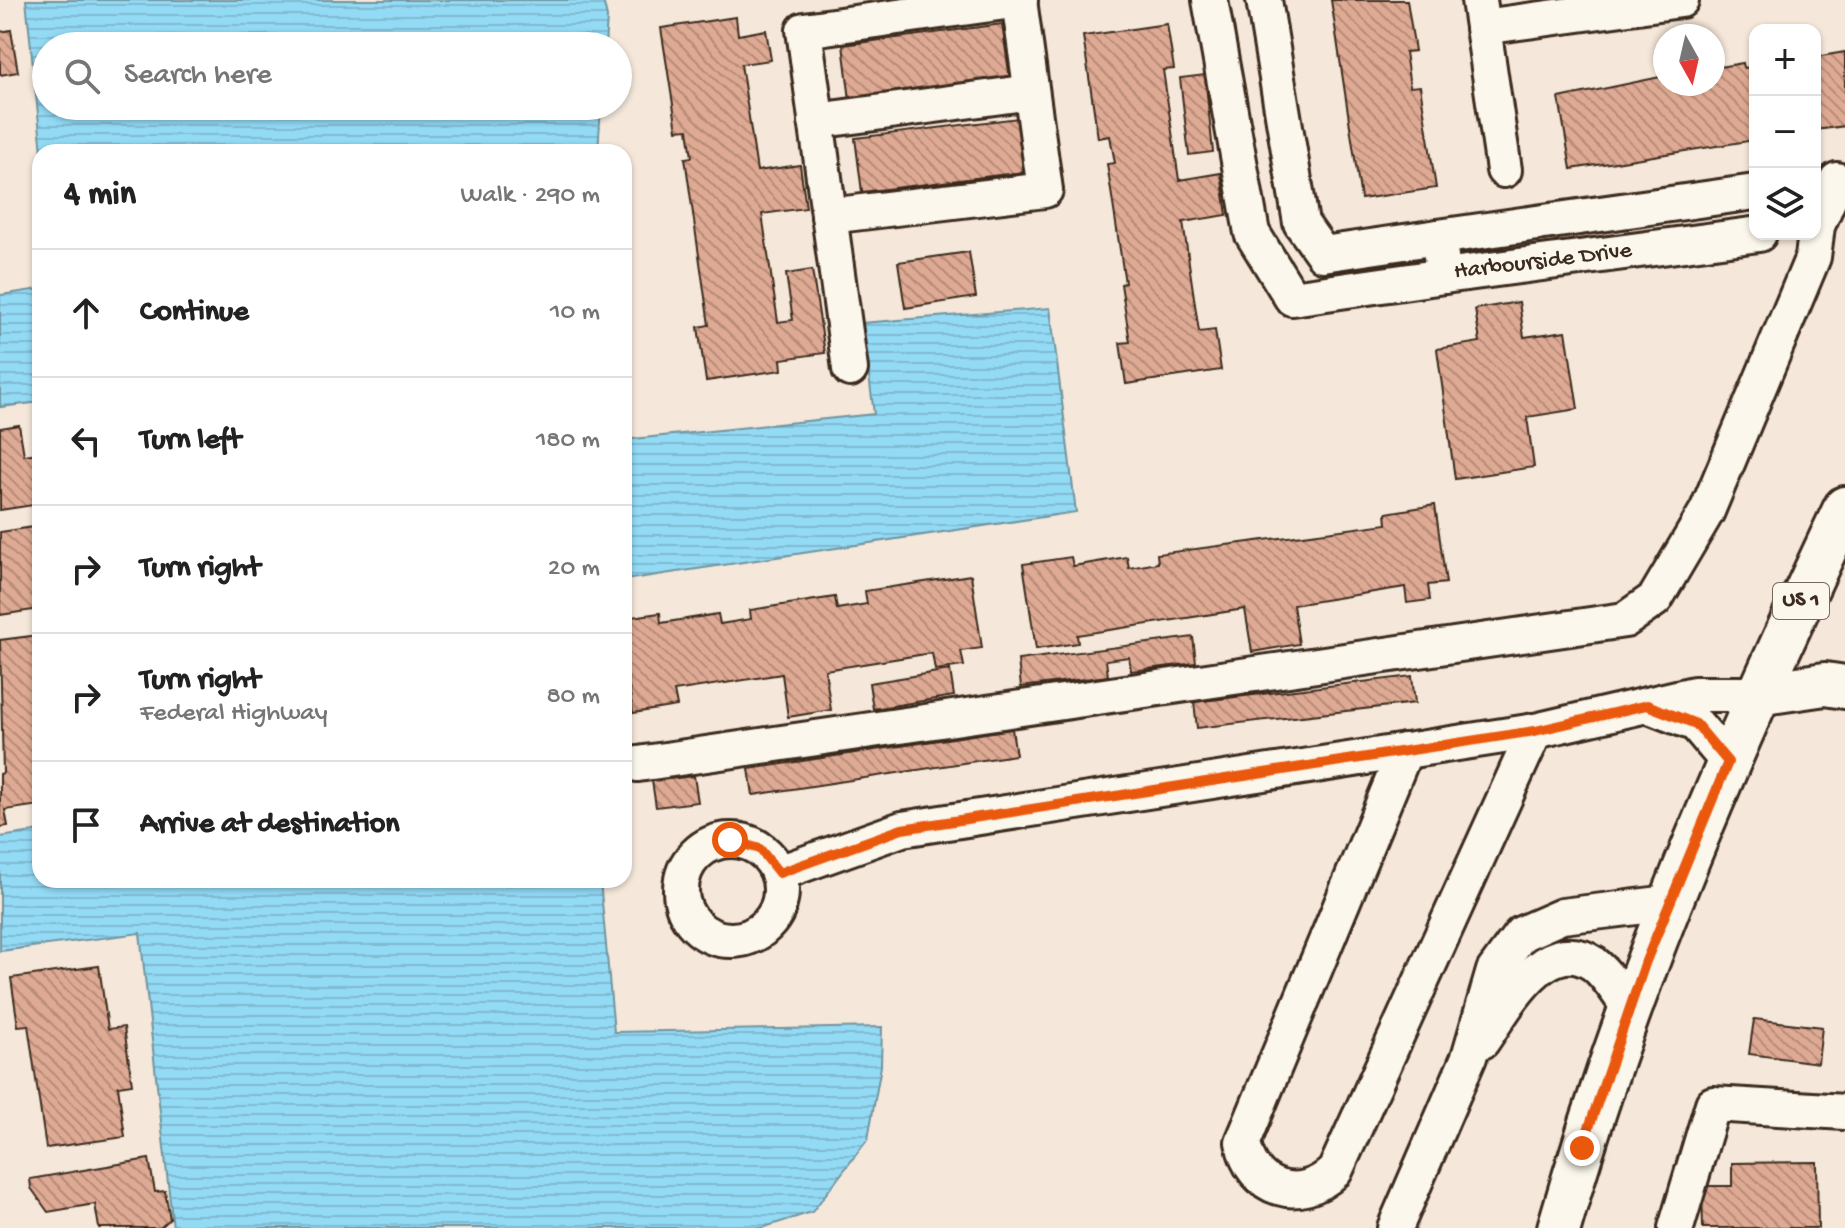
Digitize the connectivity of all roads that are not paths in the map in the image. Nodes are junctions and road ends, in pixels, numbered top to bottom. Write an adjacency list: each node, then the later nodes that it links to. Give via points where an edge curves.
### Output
1 (1019, 0): 6 (street); 9 (street, via 804,30)
2 (1210, 0): 8 (street)
3 (1264, 0): 7 (street)
4 (1681, 0): 5 (street)
5 (1481, 13): 10 (street)
6 (1031, 92): 9 (street); 13 (street, via 1045,190)
7 (1282, 111): 8 (street); 16 (street, via 1301,223 1323,254)
8 (1231, 119): 17 (street, via 1252,233 1292,298)
9 (816, 121): 13 (street)
10 (1504, 170)
11 (1832, 181): 14 (street)
12 (1749, 193): 16 (street, Harbourside Drive)
13 (829, 216): 18 (street)
14 (1826, 225): 26 (street, via 1707,511 1655,599 1625,620)
15 (1749, 235): 17 (street, Harbourside Drive)
16 (1438, 237): 17 (street, Harbourside Drive)
17 (1444, 276)
18 (850, 369)
19 (1845, 508): 21 (main road, US 1)
20 (1845, 687): 21 (main road, via 1825,684)
21 (1757, 694): 22 (street, via 1694,694); 25 (main road, US 1)
22 (1647, 705): 23 (street); 25 (street, via 1696,724)
23 (1535, 731): 24 (street); 24 (street, via 1335,1171 1310,1188 1279,1189 1254,1171 1243,1142)
24 (1405, 751): 27 (street, via 902,829)
25 (1728, 762): 28 (main road, US 1)
26 (638, 764)
27 (779, 873)
28 (1669, 903): 29 (main road, US 1); 30 (street, via 1562,916 1521,934 1494,971)
29 (1630, 1009): 30 (street, via 1593,964 1568,955 1554,958 1532,973); 33 (main road, US 1)
30 (1469, 1057): 32 (street)
31 (1845, 1112): 34 (street, via 1713,1104)
32 (1395, 1228)
33 (1559, 1228)
34 (1676, 1228)

